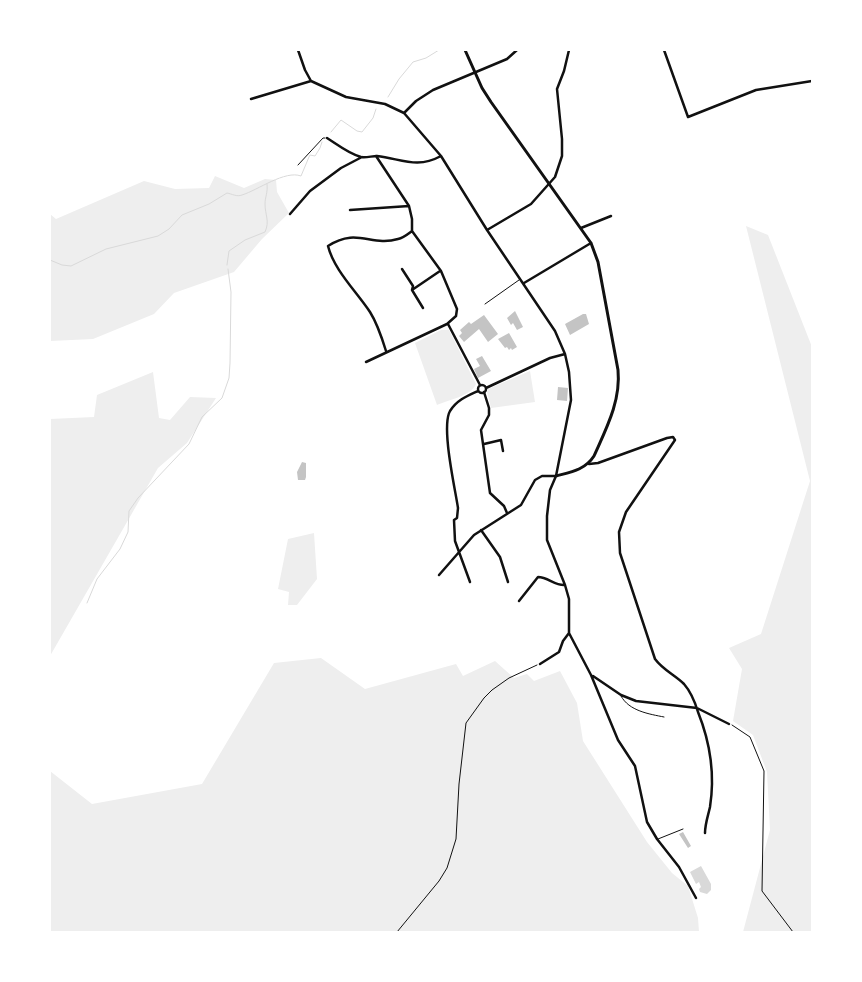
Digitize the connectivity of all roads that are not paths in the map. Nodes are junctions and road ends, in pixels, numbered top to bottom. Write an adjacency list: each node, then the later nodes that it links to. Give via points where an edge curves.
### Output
1 (298, 50): 7 (street)
2 (465, 50): 6 (street)
3 (517, 50): 6 (street, via 507,59)
4 (569, 50): 16 (street, via 556,89 562,156)
5 (664, 50): 8 (street, via 688,117 756,90)
6 (475, 72): 10 (street, via 424,94); 16 (street, via 491,102)
7 (311, 81): 9 (street); 10 (street, via 346,97 385,104)
8 (812, 81)
9 (251, 99)
10 (404, 113): 13 (street)
11 (328, 138): 14 (street, via 346,151); 15 (lane, via 322,138)
12 (376, 156): 13 (street, via 412,163 429,162); 14 (street); 17 (street)
13 (441, 156): 22 (street)
14 (362, 157): 19 (street, via 310,191)
15 (298, 165)
16 (550, 184): 21 (street); 22 (street, via 531,204)
17 (409, 206): 18 (street); 23 (street)
18 (350, 210)
19 (290, 214)
20 (611, 216): 21 (street)
21 (581, 228): 24 (street)
22 (488, 230): 27 (street)
23 (412, 231): 26 (street); 33 (street, via 399,239 384,241 354,236 338,239 328,246 371,313)
24 (591, 243): 28 (street); 42 (street, via 598,262 619,380 616,400)
25 (402, 269): 29 (street, via 413,286)
26 (441, 271): 29 (street); 32 (street, via 457,309 456,316)
27 (521, 279): 28 (street); 30 (lane)
28 (524, 283): 34 (street, via 548,318)
29 (412, 290): 31 (street)
30 (485, 304)
31 (423, 308)
32 (448, 324): 33 (street); 36 (street)
33 (386, 351): 35 (street)
34 (565, 354): 37 (street); 43 (street, via 571,400)
35 (366, 362)
36 (480, 385): 37 (street); 38 (street)
37 (486, 388): 39 (street)
38 (478, 391): 39 (street); 46 (street, via 462,398 449,412 446,428 458,508 454,520)
39 (484, 392): 40 (street, via 489,415 481,430)
40 (484, 444): 41 (street, via 501,440); 44 (street, via 490,493)
41 (503, 451)
42 (590, 464): 43 (street); 56 (street, via 673,437 673,445 626,512 620,532 620,553 655,659 684,684)
43 (556, 476): 44 (street, via 542,476 535,480 521,505); 50 (street, via 549,498 547,540)
44 (507, 513): 45 (street)
45 (481, 530): 46 (street); 49 (street, via 500,557)
46 (459, 553): 47 (street); 48 (street)
47 (439, 575)
48 (470, 582)
49 (508, 582)
50 (565, 585): 51 (street, via 538,577); 52 (street, via 569,599)
51 (519, 601)
52 (569, 633): 53 (street, via 559,652); 54 (street)
53 (540, 664)
54 (592, 675): 55 (street); 61 (street, via 618,740 635,766 647,822)
55 (621, 695): 56 (street, via 644,703); 57 (lane, via 627,704 643,713)
56 (697, 708): 58 (street); 60 (street, via 709,746 710,807)
57 (664, 717)
58 (730, 724)
59 (683, 829): 61 (lane)
60 (705, 833)
61 (657, 839): 62 (street, via 679,867)
62 (696, 898)

